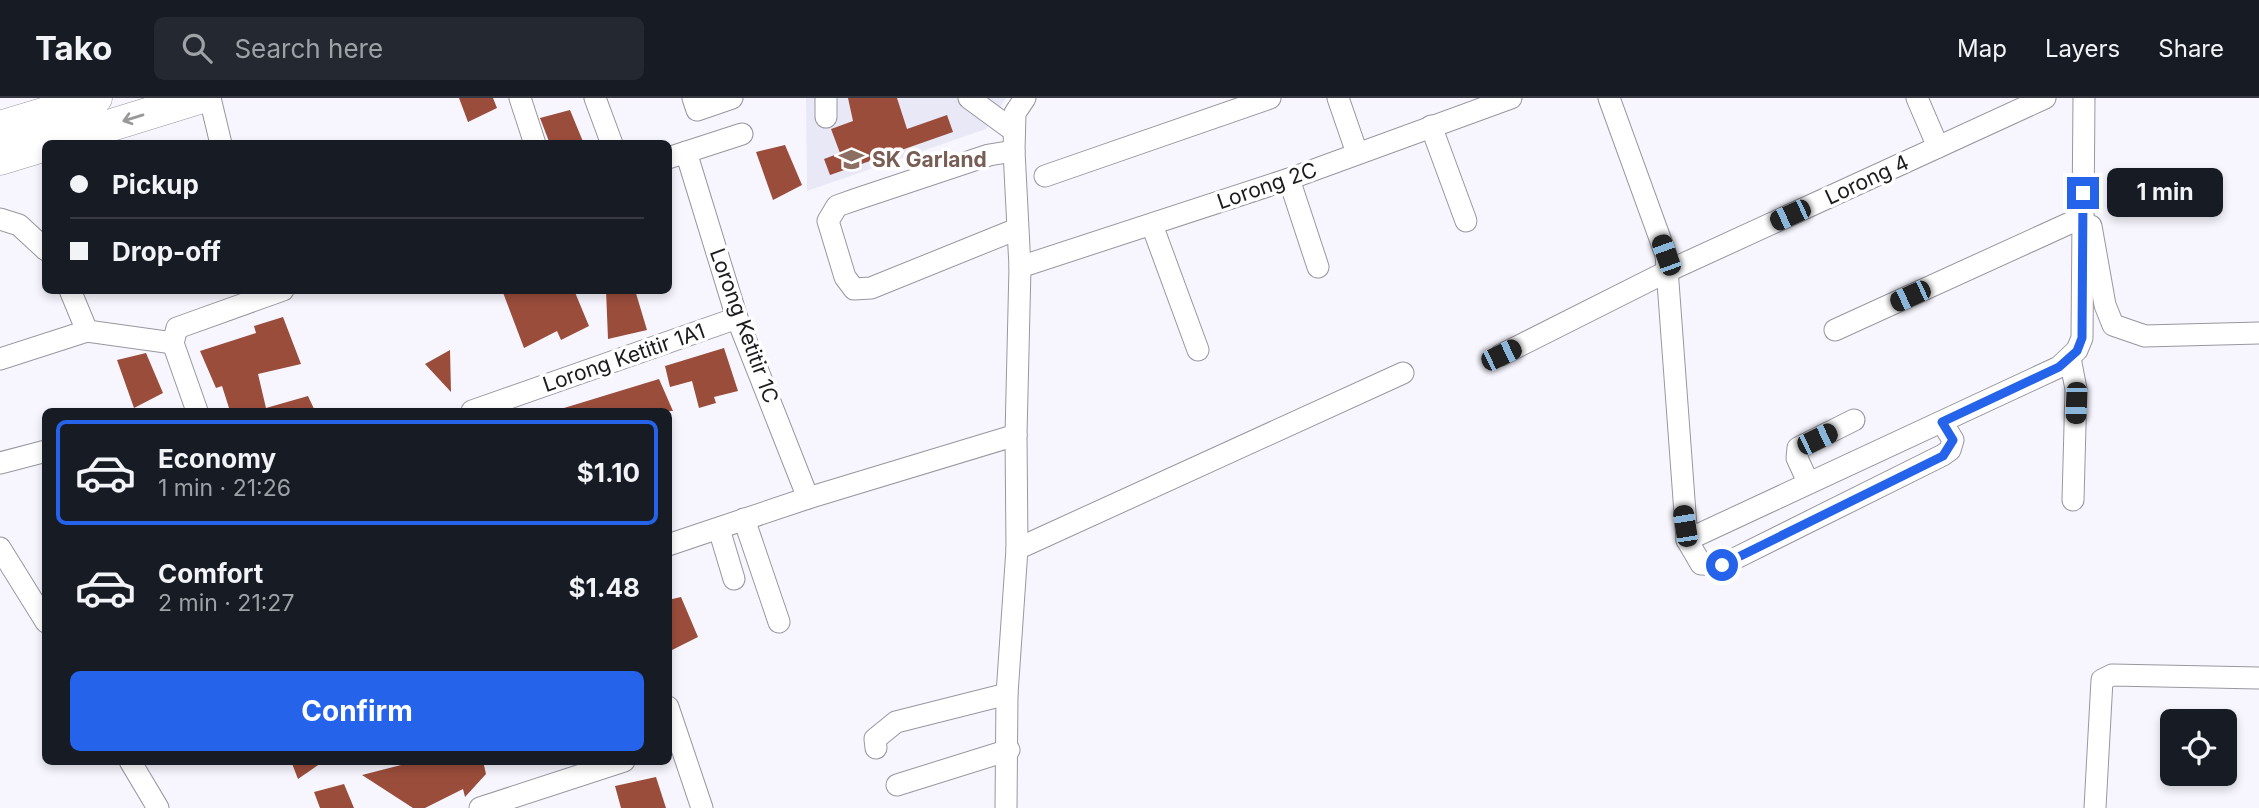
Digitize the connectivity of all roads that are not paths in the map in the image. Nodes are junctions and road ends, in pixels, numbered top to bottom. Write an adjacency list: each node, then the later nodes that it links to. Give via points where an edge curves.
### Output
1 (96, 98): 18 (highway)
2 (199, 98): 20 (highway, one-way to 20)
3 (210, 98): 21 (street)
4 (520, 98): 22 (street)
5 (595, 98): 23 (street)
6 (693, 98): 7 (street, via 697,110)
7 (733, 98)
8 (969, 98): 24 (street)
9 (1025, 98): 24 (street, via 1015,113)
10 (1270, 98): 30 (street)
11 (1338, 98): 27 (street)
12 (1511, 98): 17 (street, Lorong 2C)
13 (1609, 98): 40 (street)
14 (1917, 98): 26 (street)
15 (2045, 98): 26 (street, Lorong 4)
16 (2084, 98): 32 (street)
17 (1431, 126): 27 (street, Lorong 2C); 34 (street)
18 (0, 127)
19 (742, 134): 28 (street)
20 (61, 140)
21 (220, 140)
22 (534, 140)
23 (611, 140)
24 (1014, 141): 36 (street); 36 (street, via 989,155 837,206 828,221 845,277 854,289 871,288)
25 (42, 146): 29 (highway)
26 (1938, 147): 40 (street, Lorong 4)
27 (1357, 153): 31 (street, Lorong 2C)
28 (677, 155): 44 (street, Lorong Ketitir 1C)
29 (0, 159)
30 (1045, 176)
31 (1289, 179): 35 (street, Lorong 2C); 39 (street)
32 (2083, 217): 45 (street); 47 (street, via 2093,229 2105,304 2113,325 2145,335); 51 (street, via 2082,338)
33 (0, 219): 37 (street, via 19,225)
34 (1466, 221)
35 (1152, 225): 38 (street, Lorong 2C); 49 (street)
36 (1017, 229): 38 (street)
37 (42, 246)
38 (1020, 267): 58 (street)
39 (1318, 267)
40 (1668, 271): 50 (street, Lorong 4); 66 (street)
41 (72, 294): 46 (street)
42 (260, 294): 43 (street)
43 (224, 300): 48 (street, via 177,328)
44 (737, 318): 55 (street, Lorong Ketitir 1A1); 62 (street, Lorong Ketitir 1C)
45 (1835, 330)
46 (87, 331): 48 (street); 52 (street)
47 (2259, 334)
48 (173, 343): 54 (street)
49 (1198, 350)
50 (1501, 355)
51 (2070, 358): 57 (street); 63 (street, via 2076,390)
52 (0, 359)
53 (1403, 373): 69 (street)
54 (196, 408)
55 (481, 408)
56 (1854, 420): 61 (street, via 1798,448 1797,458)
57 (1942, 422): 61 (street); 66 (street, via 1953,440 1943,456 1722,565 1701,564)
58 (1016, 435): 62 (street); 69 (street)
59 (42, 452): 60 (street)
60 (0, 463)
61 (1808, 482): 66 (street)
62 (808, 498): 64 (street)
63 (2073, 500)
64 (744, 519): 65 (street); 72 (street)
65 (719, 529): 67 (street); 70 (street)
66 (1688, 540)
67 (672, 544)
68 (0, 548): 71 (street)
69 (1017, 549): 74 (street)
70 (734, 579)
71 (42, 616)
72 (779, 622)
73 (2259, 678): 85 (street, via 2112,675 2102,680)
74 (1007, 694): 76 (street, via 896,722 875,739); 77 (street)
75 (675, 745): 83 (street)
76 (876, 748)
77 (1009, 750): 80 (street); 84 (street)
78 (132, 765): 81 (street)
79 (612, 765): 82 (street)
80 (898, 785)
81 (159, 808)
82 (480, 808)
83 (702, 808)
84 (1006, 808)
85 (2095, 808)

